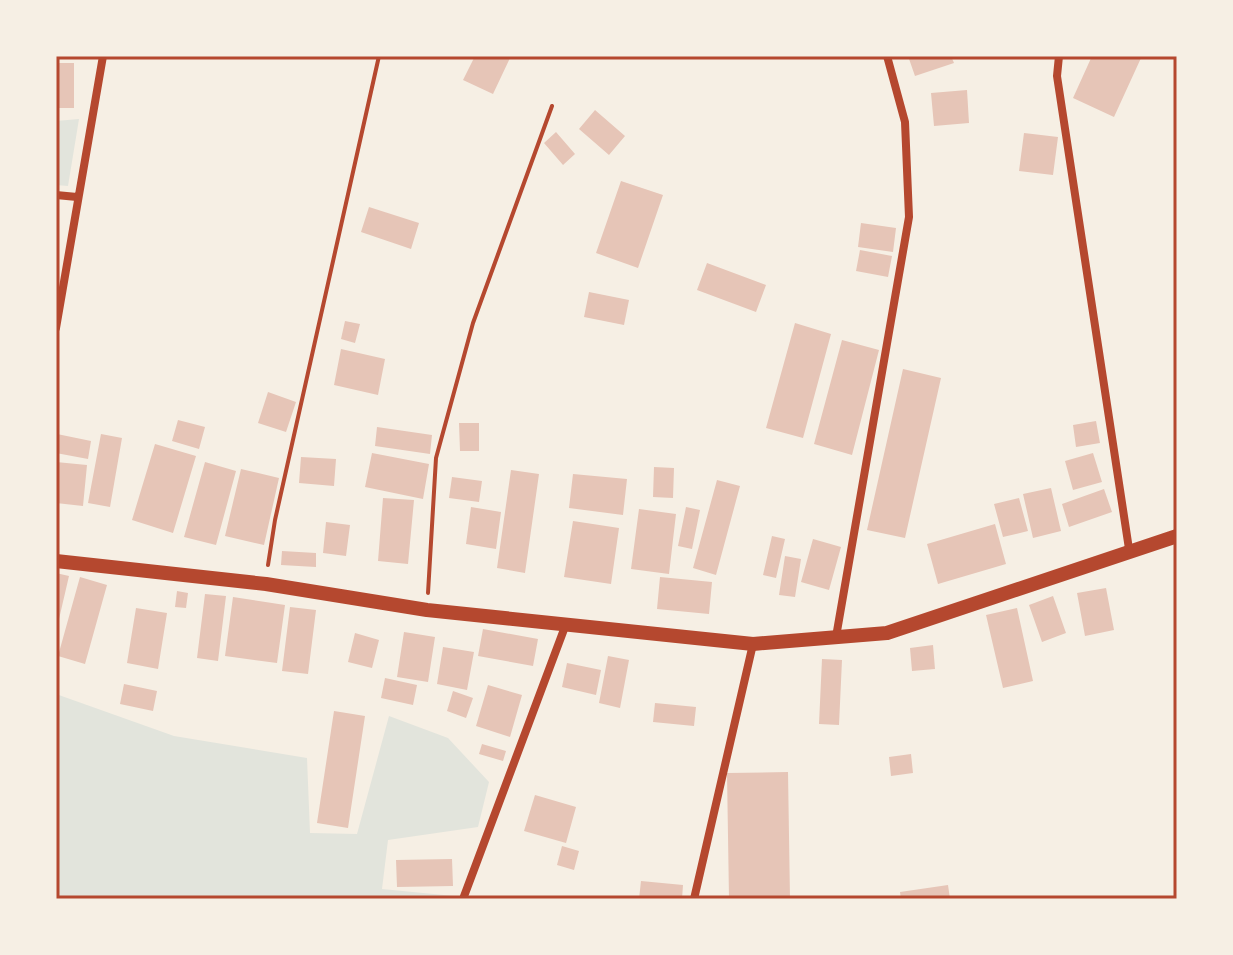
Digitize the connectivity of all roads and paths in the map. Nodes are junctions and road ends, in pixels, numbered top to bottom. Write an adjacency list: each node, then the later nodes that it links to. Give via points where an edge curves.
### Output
1 (103, 56): 7 (street)
2 (379, 56): 12 (path, via 275,520)
3 (887, 56): 15 (street, via 905,122 909,217)
4 (1059, 56): 10 (street, via 1057,76)
5 (552, 106): 13 (path, via 473,323 436,458)
6 (56, 195): 7 (street)
7 (77, 197): 8 (street)
8 (56, 328)
9 (1177, 536): 10 (street)
10 (1129, 549): 15 (street, via 887,633)
11 (56, 561): 12 (street)
12 (266, 584): 13 (street)
13 (427, 610): 14 (street)
14 (566, 624): 16 (street); 17 (street)
15 (836, 637): 16 (street)
16 (753, 644): 18 (street)
17 (463, 899)
18 (694, 899)

